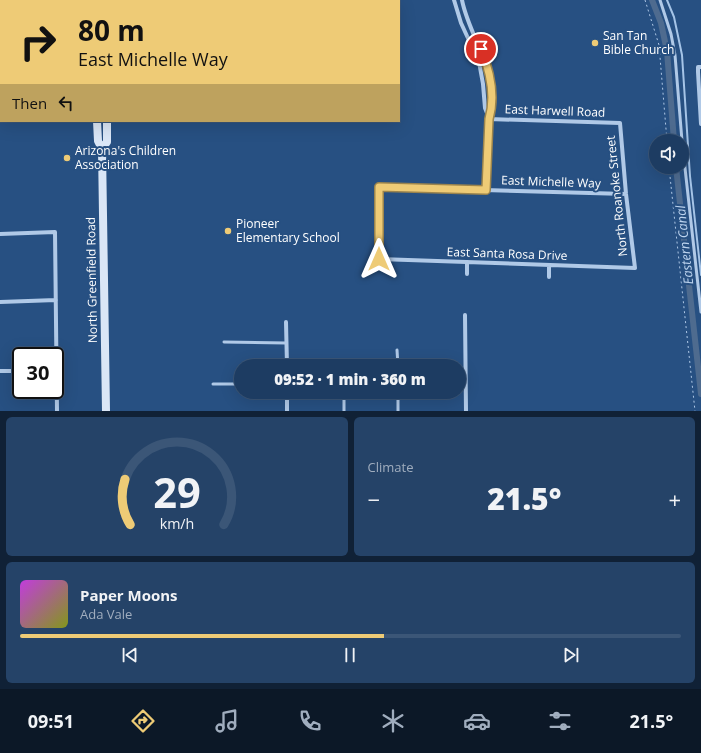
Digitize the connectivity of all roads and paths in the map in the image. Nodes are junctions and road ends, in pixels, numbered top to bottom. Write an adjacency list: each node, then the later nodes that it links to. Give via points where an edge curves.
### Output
1 (454, 0): 6 (street)
2 (462, 0): 5 (street)
3 (645, 0): 13 (path, via 659,45)
4 (660, 0): 14 (lane, via 675,54)
5 (465, 12): 6 (lane); 8 (street, via 485,60 491,82 492,108)
6 (458, 14): 8 (street, via 479,62 484,84 485,108)
7 (699, 67): 12 (street)
8 (489, 119): 11 (street, East Harwell Road); 18 (street)
9 (97, 122): 15 (main road, North Greenfield Road, via 98,141)
10 (107, 122): 15 (main road, North Greenfield Road, via 107,142)
11 (620, 123): 19 (street, North Roanoke Street)
12 (701, 124)
13 (666, 134)
14 (681, 134)
15 (102, 149): 47 (main road, North Greenfield Road)
16 (671, 174): 52 (path)
17 (686, 174): 29 (lane)
18 (486, 190): 19 (street, East Michelle Way); 21 (street, East Michelle Way, via 379,187)
19 (626, 194): 24 (street, North Roanoke Street)
20 (0, 234): 27 (street, via 55,232)
21 (379, 259): 22 (street, East Santa Rosa Drive)
22 (467, 262): 23 (street, East Santa Rosa Drive); 25 (street)
23 (549, 265): 24 (street, East Santa Rosa Drive); 26 (street)
24 (634, 268)
25 (466, 274)
26 (549, 277)
27 (56, 300): 28 (street); 34 (street)
28 (0, 302)
29 (701, 312)
30 (465, 315): 51 (street)
31 (286, 322): 33 (street)
32 (224, 342): 33 (lane)
33 (286, 344): 36 (street)
34 (56, 347)
35 (397, 350): 37 (lane)
36 (286, 359)
37 (398, 359)
38 (0, 371): 39 (street)
39 (12, 371)
40 (213, 384): 41 (lane)
41 (234, 384)
42 (57, 399): 46 (street)
43 (287, 399): 48 (street)
44 (344, 399): 49 (lane)
45 (398, 399): 50 (lane)
46 (57, 411)
47 (106, 411)
48 (287, 411)
49 (344, 411)
50 (398, 411)
51 (466, 411)
52 (695, 411)

